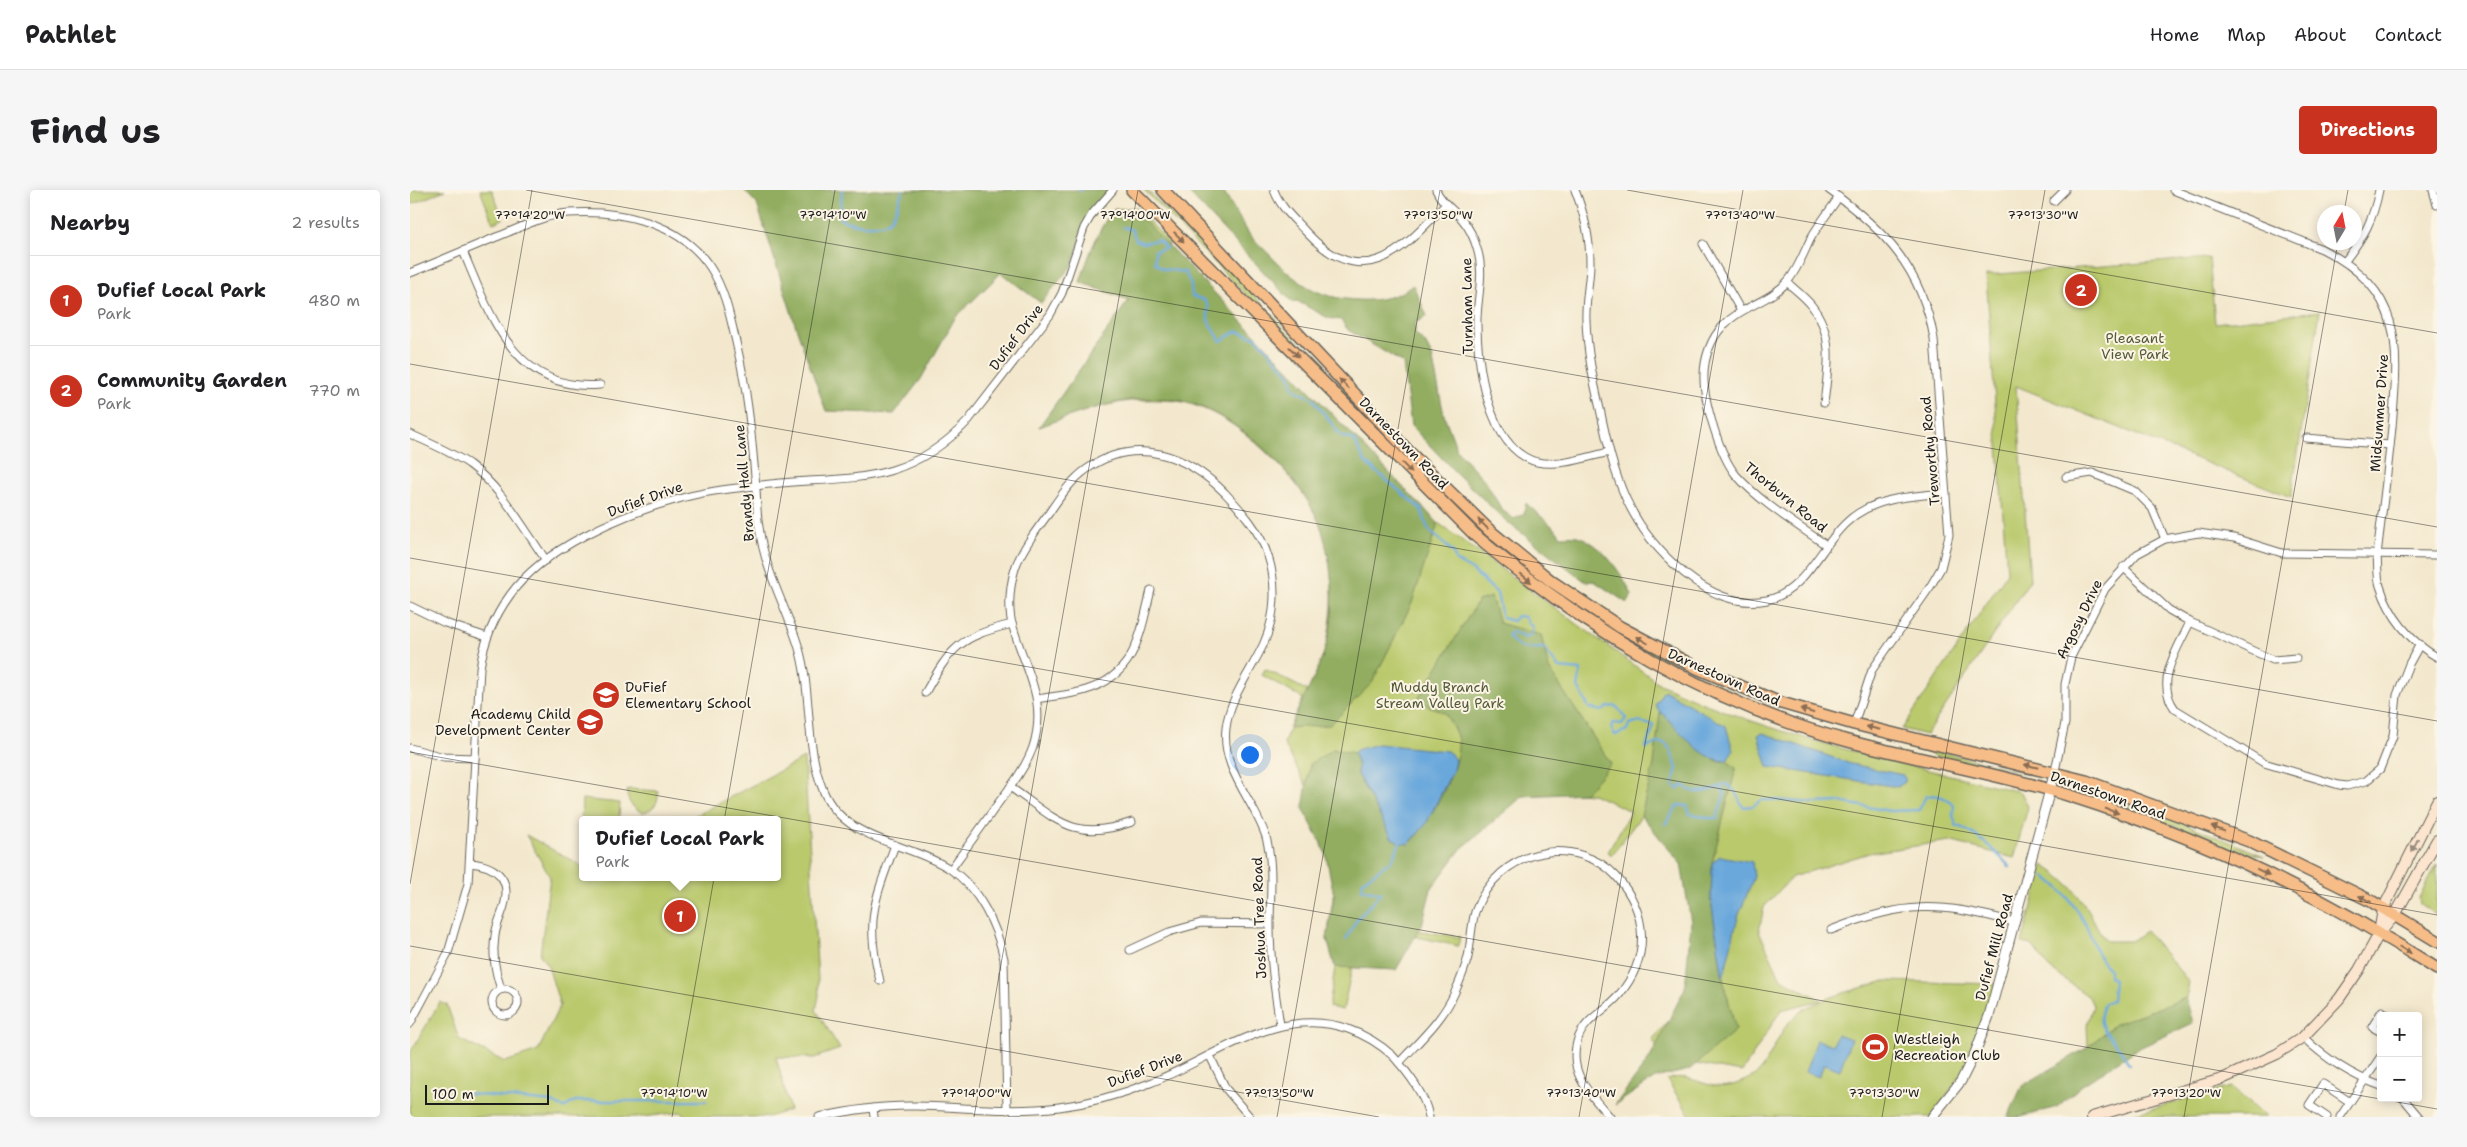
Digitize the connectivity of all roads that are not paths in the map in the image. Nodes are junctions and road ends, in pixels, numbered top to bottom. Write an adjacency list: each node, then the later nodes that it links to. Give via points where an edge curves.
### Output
1 (1113, 190): 29 (street, Dufief Drive, via 1084,228 1062,293 1050,314 953,436 913,463 882,474)
2 (1132, 190): 52 (main road, Darnestown Road, one-way to 52, via 1471,531 1534,585 1576,614 1670,670 1772,716 1849,741)
3 (1163, 190): 47 (main road, Darnestown Road, one-way to 3, via 1778,702 1697,668 1620,627 1551,581 1490,531 1410,453)
4 (1274, 190): 14 (street, via 1279,203 1321,248 1350,261 1385,259 1408,245)
5 (1436, 190): 14 (street, Turnham Lane)
6 (1575, 190): 27 (street, via 1589,240 1588,353)
7 (1829, 190): 12 (street, Treworthy Road)
8 (2065, 190): 13 (street)
9 (2173, 190): 18 (street, Midsummer Drive)
10 (2378, 190): 18 (street, via 2374,216)
11 (2433, 190): 15 (street)
12 (1839, 197): 20 (street, Thorburn Road, via 1812,236); 30 (street, Treworthy Road, via 1882,232 1902,256 1918,284 1934,339)
13 (2054, 201)
14 (1445, 205): 27 (street, Turnham Lane, via 1466,225 1478,252 1481,270 1478,348 1496,422 1506,442 1525,458 1540,462 1564,462)
15 (2437, 205)
16 (1703, 244): 21 (street)
17 (463, 251): 19 (street, Brandy Hall Lane); 22 (street, via 491,317 502,337 518,355 538,372 557,381 582,386); 29 (street, Brandy Hall Lane, via 532,221 568,213 630,216 669,231 687,243 710,266 727,302 747,388)
18 (2344, 260): 26 (street, Midsummer Drive, via 2376,292 2394,332 2397,366)
19 (410, 273)
20 (1787, 282): 21 (street, Thorburn Road, via 1761,302); 23 (street, via 1812,306 1825,333 1829,360)
21 (1741, 311): 32 (street, Thorburn Road, via 1718,332 1709,348 1704,375 1718,443 1737,476)
22 (600, 385)
23 (1824, 403)
24 (410, 434): 35 (street, via 460,459 481,475 496,489)
25 (2306, 438): 26 (street)
26 (2390, 445): 33 (street, Midsummer Drive)
27 (1609, 452): 32 (street, via 1622,491 1644,532 1672,563 1716,595 1748,602 1778,596 1795,585)
28 (2066, 476): 31 (street, via 2092,474 2135,491 2152,508)
29 (756, 485): 35 (street, Dufief Drive, via 701,493 649,509 570,544); 56 (street, Brandy Hall Lane, via 763,550 774,588 798,646 804,673 810,745 823,792 832,807 853,826)
30 (1946, 493): 32 (street, via 1895,498 1874,505 1848,520); 47 (street, Treworthy Road, via 1949,535 1941,568 1872,670)
31 (2165, 539): 33 (street, Argosy Drive, via 2212,534 2282,553); 36 (street, Argosy Drive, via 2137,554)
32 (1826, 546)
33 (2377, 555): 34 (street, Argosy Drive); 42 (street, Midsummer Drive, via 2380,584 2387,603 2402,628)
34 (2437, 555)
35 (546, 560): 41 (street, Dufief Drive, via 511,593)
36 (2123, 567): 39 (street, via 2169,610); 50 (street, Argosy Drive, via 2105,589 2071,657 2066,684 2065,723)
37 (1151, 590): 46 (street, via 1140,637 1132,655 1118,673 1084,691)
38 (410, 606): 41 (street, via 445,623)
39 (2190, 622): 42 (street, via 2167,674 2167,694 2175,709 2264,763 2347,786 2366,782 2380,768 2393,736 2402,682); 44 (street, via 2273,660)
40 (1012, 624): 45 (street, via 965,640 943,661); 46 (street, Joshua Tree Road, via 1032,676); 62 (street, Joshua Tree Road, via 1013,577 1026,547 1069,485 1105,459 1126,453 1152,452 1170,456 1192,465 1240,509 1258,533 1267,554 1274,584 1274,604 1264,643 1229,710 1225,747 1234,773 1257,813 1266,837 1271,858)
41 (487, 637): 49 (street, Dufief Drive, via 480,668)
42 (2420, 644): 43 (street, Midsummer Drive)
43 (2437, 657)
44 (2296, 658)
45 (925, 694)
46 (1037, 699): 51 (street, Joshua Tree Road, via 1033,746)
47 (1854, 724): 50 (main road, Darnestown Road, one-way to 47)
48 (410, 748): 49 (street, via 444,756)
49 (475, 758): 57 (street, Dufief Drive)
50 (2055, 771): 52 (street, Dufief Mill Road); 59 (main road, Darnestown Road, one-way to 50, via 2248,841 2122,792)
51 (1010, 787): 54 (street, via 1054,818 1082,830 1112,829); 58 (street, Joshua Tree Road)
52 (2050, 790): 61 (street, Dufief Mill Road); 64 (main road, Darnestown Road, one-way to 64, via 2201,844 2299,890)
53 (2437, 801): 59 (main road, one-way to 59)
54 (1132, 822)
55 (2437, 840): 60 (main road)
56 (895, 845): 58 (street, Brandy Hall Lane); 68 (street, via 879,888 871,925)
57 (470, 863): 69 (street, via 485,864 495,869 504,884 505,904 493,948); 71 (street, Dufief Drive, via 468,884 448,953)
58 (951, 870): 83 (street, Brandy Hall Lane, via 981,903 1001,943)
59 (2383, 909): 60 (main road, Darnestown Road); 64 (main road)
60 (2395, 915): 64 (main road); 65 (main road, Darnestown Road)
61 (2014, 922): 63 (street, via 1973,911 1918,906 1885,912); 89 (street, Dufief Mill Road, via 1976,1053 1961,1081)
62 (1270, 924): 66 (street, via 1201,923 1169,932); 72 (street, Joshua Tree Road, via 1270,966)
63 (1831, 930)
64 (2378, 934): 67 (main road, Darnestown Road, one-way to 67); 74 (main road, via 2339,999)
65 (2437, 941)
66 (1130, 950)
67 (2437, 969)
68 (880, 981)
69 (501, 989)
70 (2377, 1019): 73 (street, via 2372,1027)
71 (410, 1024)
72 (1280, 1025): 75 (street, Dufief Drive); 77 (street, Dufief Drive, via 1300,1022 1340,1026 1370,1039)
73 (2377, 1030)
74 (2303, 1037): 78 (street, via 2321,1055); 90 (main road, via 2277,1054 2231,1075)
75 (1210, 1056): 83 (street, Dufief Drive, via 1151,1083 1109,1097 1060,1107); 86 (street, via 1226,1089)
76 (2380, 1057): 78 (street)
77 (1399, 1063): 87 (street, Dufief Drive, via 1418,1088); 88 (street, via 1440,1019 1454,994 1468,958 1475,912 1488,887 1497,876 1525,858 1545,852 1570,852 1612,872 1628,889 1640,919 1642,939 1632,977 1618,996 1587,1022 1577,1041 1576,1067 1582,1084)
78 (2364, 1080): 79 (street); 80 (street)
79 (2377, 1085)
80 (2350, 1102): 91 (street, via 2323,1084 2309,1105); 92 (street)
81 (2406, 1102): 93 (street)
82 (873, 1108): 83 (street, Dufief Drive, via 915,1106); 84 (street, Dufief Drive); 85 (street)
83 (1007, 1110)
84 (819, 1117)
85 (874, 1117)
86 (1250, 1117)
87 (1429, 1117)
88 (1610, 1117)
89 (1932, 1117)
90 (2092, 1117)
91 (2327, 1117)
92 (2340, 1117)
93 (2419, 1117)

